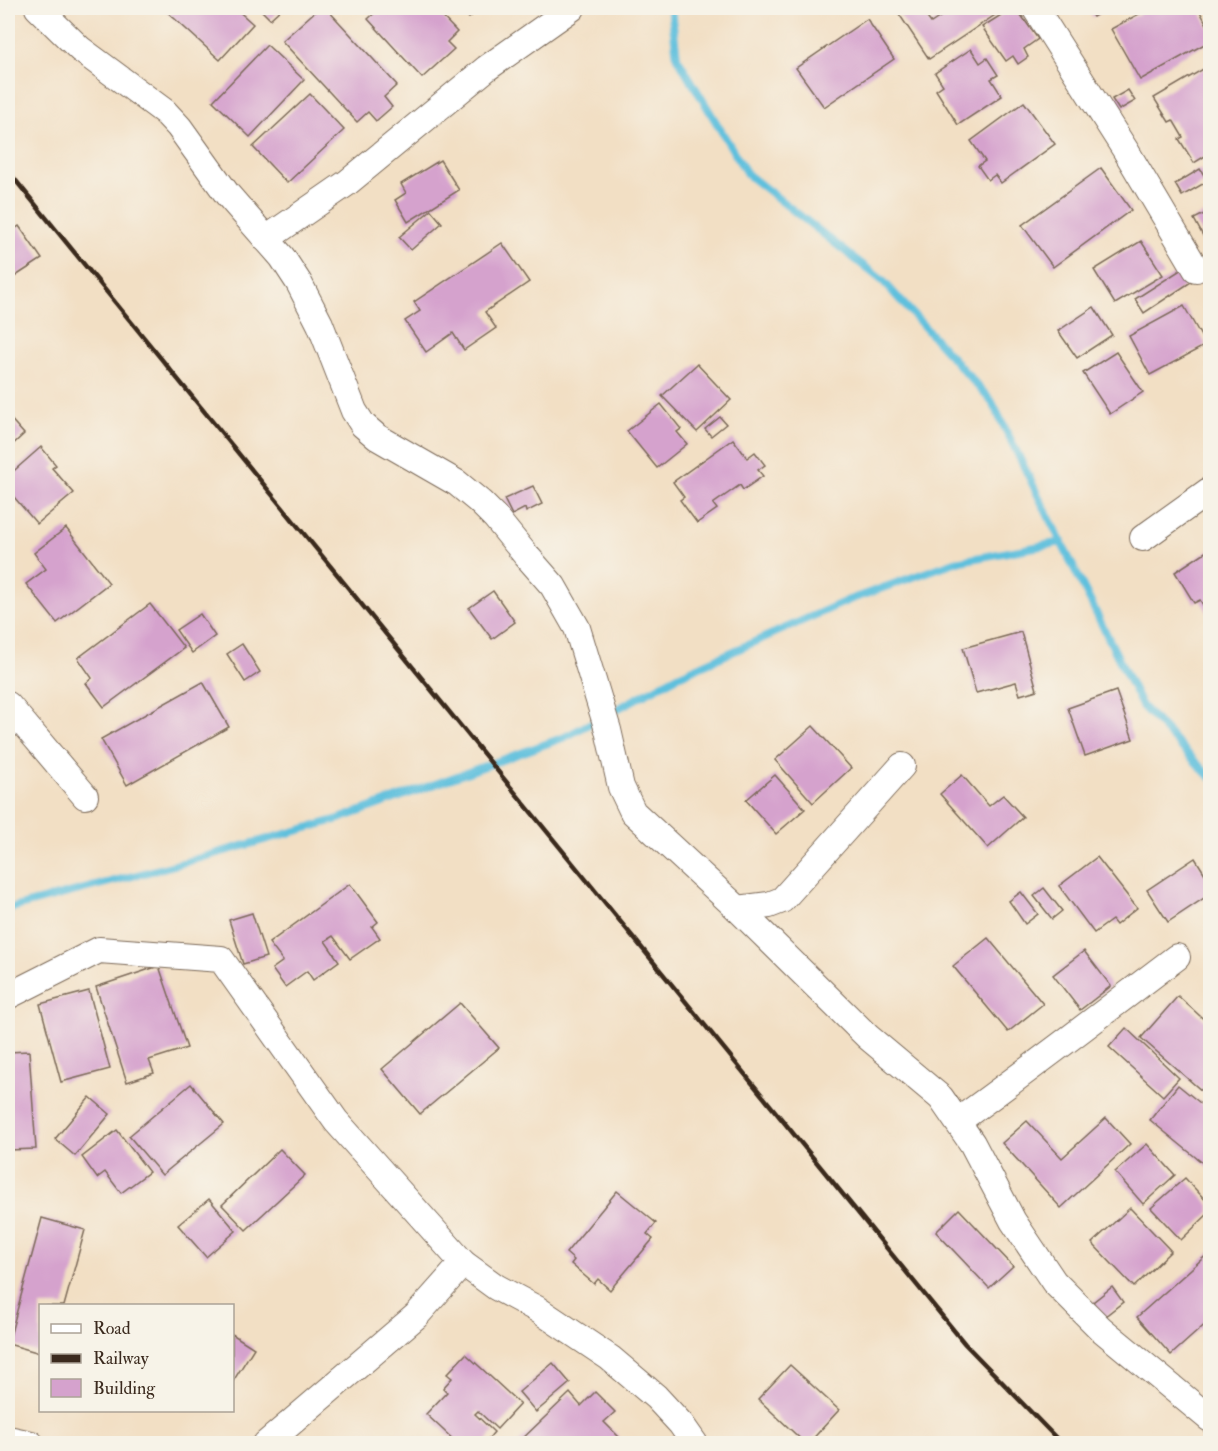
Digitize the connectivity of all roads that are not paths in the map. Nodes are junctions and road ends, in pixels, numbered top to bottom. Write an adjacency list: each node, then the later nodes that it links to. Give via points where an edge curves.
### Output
1 (572, 8): 4 (street, via 487,68 347,183)
2 (1035, 8): 5 (street)
3 (48, 11): 4 (street, via 80,49 165,112)
4 (266, 239): 11 (street, via 299,283 363,425 457,483 480,502 553,586 577,628 621,787 633,812)
5 (1196, 269)
6 (1210, 490): 7 (street)
7 (1143, 538)
8 (8, 705): 10 (street)
9 (902, 766): 11 (street, via 782,900)
10 (85, 796)
11 (738, 909): 14 (street, via 868,1037 941,1098)
12 (1177, 957): 14 (street)
13 (8, 996): 15 (street, via 99,950 221,959 336,1121)
14 (958, 1121): 16 (street, via 1013,1221 1054,1282 1100,1328)
15 (463, 1263): 19 (street, via 416,1316); 20 (street, via 610,1358 656,1397)
16 (1210, 1419)
17 (8, 1439): 18 (street)
18 (31, 1443)
19 (266, 1443)
20 (695, 1443)

